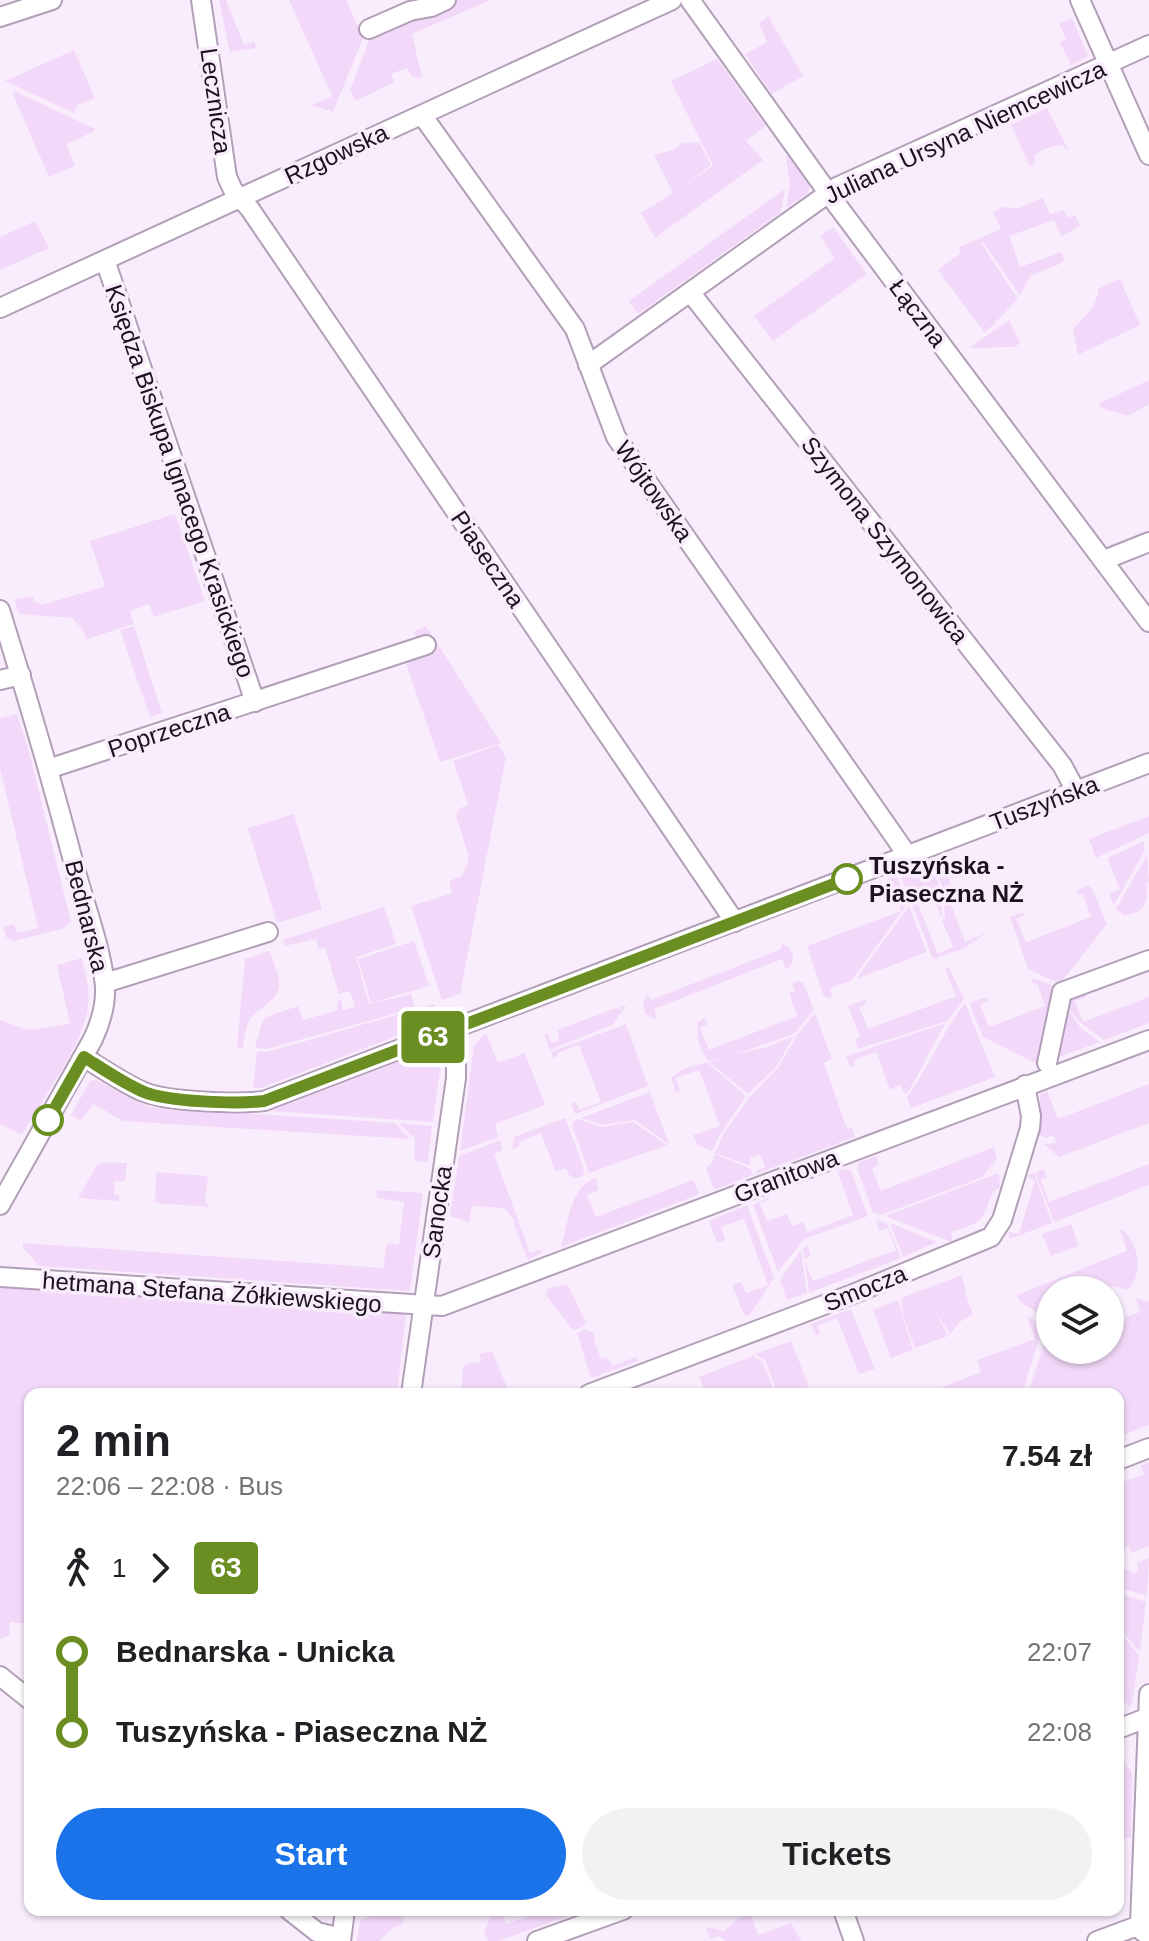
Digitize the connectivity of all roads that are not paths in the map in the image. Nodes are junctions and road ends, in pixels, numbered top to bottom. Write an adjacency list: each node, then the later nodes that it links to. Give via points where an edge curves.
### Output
1 (52, 0): 7 (street)
2 (201, 0): 14 (street, Lecznicza, via 227,177)
3 (446, 0): 8 (street)
4 (672, 0): 11 (street, Rzgowska)
5 (690, 0): 13 (street, Łączna)
6 (1080, 0): 10 (street)
7 (0, 17)
8 (369, 29)
9 (1149, 45): 10 (street, Juliana Ursyna Niemcewicza)
10 (1109, 64): 12 (street); 13 (street, Juliana Ursyna Niemcewicza)
11 (422, 115): 14 (street, Rzgowska); 18 (street, Wójtowska, via 575,329)
12 (1149, 155)
13 (829, 193): 16 (street, Juliana Ursyna Niemcewicza); 20 (street, Łączna)
14 (240, 198): 15 (street, Rzgowska); 31 (street, Piaseczna)
15 (105, 260): 17 (street, Rzgowska); 26 (street, Księdza Biskupa Ignacego Krasickiego)
16 (690, 292): 18 (street, Juliana Ursyna Niemcewicza); 29 (street, Szymona Szymonowica, via 1062,765)
17 (0, 308)
18 (588, 365): 30 (street, Wójtowska, via 616,437)
19 (1149, 542): 20 (street)
20 (1104, 560): 22 (street, Łączna)
21 (0, 610): 24 (street, Bednarska)
22 (1149, 622)
23 (426, 645): 26 (street, Poprzeczna)
24 (21, 675): 25 (street); 28 (street, Bednarska)
25 (0, 680)
26 (255, 702): 28 (street, Poprzeczna)
27 (1149, 763): 29 (street, Tuszyńska)
28 (48, 769): 34 (street, Bednarska)
29 (1076, 791): 30 (street, Tuszyńska)
30 (908, 856): 31 (street, Tuszyńska)
31 (735, 922): 35 (street, Tuszyńska)
32 (268, 932): 34 (street)
33 (1149, 960): 38 (street, via 1062,992)
34 (105, 983): 37 (street, Bednarska, via 102,1018)
35 (446, 1032): 37 (street, Tuszyńska, via 255,1102 155,1096); 42 (street, Sanocka, via 456,1058 456,1078)
36 (1149, 1040): 39 (street, Granitowa)
37 (84, 1057): 40 (street, Bednarska)
38 (1047, 1063)
39 (1025, 1085): 42 (street, Granitowa, via 453,1302); 44 (street, Smocza, via 1030,1128 1002,1220 991,1237)
40 (0, 1205)
41 (0, 1277): 42 (street, hetmana Stefana Żółkiewskiego)
42 (423, 1306): 43 (street, Sanocka)
43 (412, 1388)
44 (605, 1388)
45 (1149, 1448): 46 (street)
46 (1124, 1458)
47 (0, 1676): 49 (street)
48 (1149, 1694): 50 (street)
49 (24, 1695)
50 (1148, 1717): 51 (street); 56 (street)
51 (1124, 1727)
52 (297, 1916): 57 (street, via 317,1932)
53 (344, 1916): 57 (street)
54 (606, 1916): 58 (street)
55 (845, 1916): 59 (street)
56 (1144, 1931): 60 (street)
57 (341, 1940)
58 (537, 1941)
59 (854, 1941)
60 (1097, 1941)

